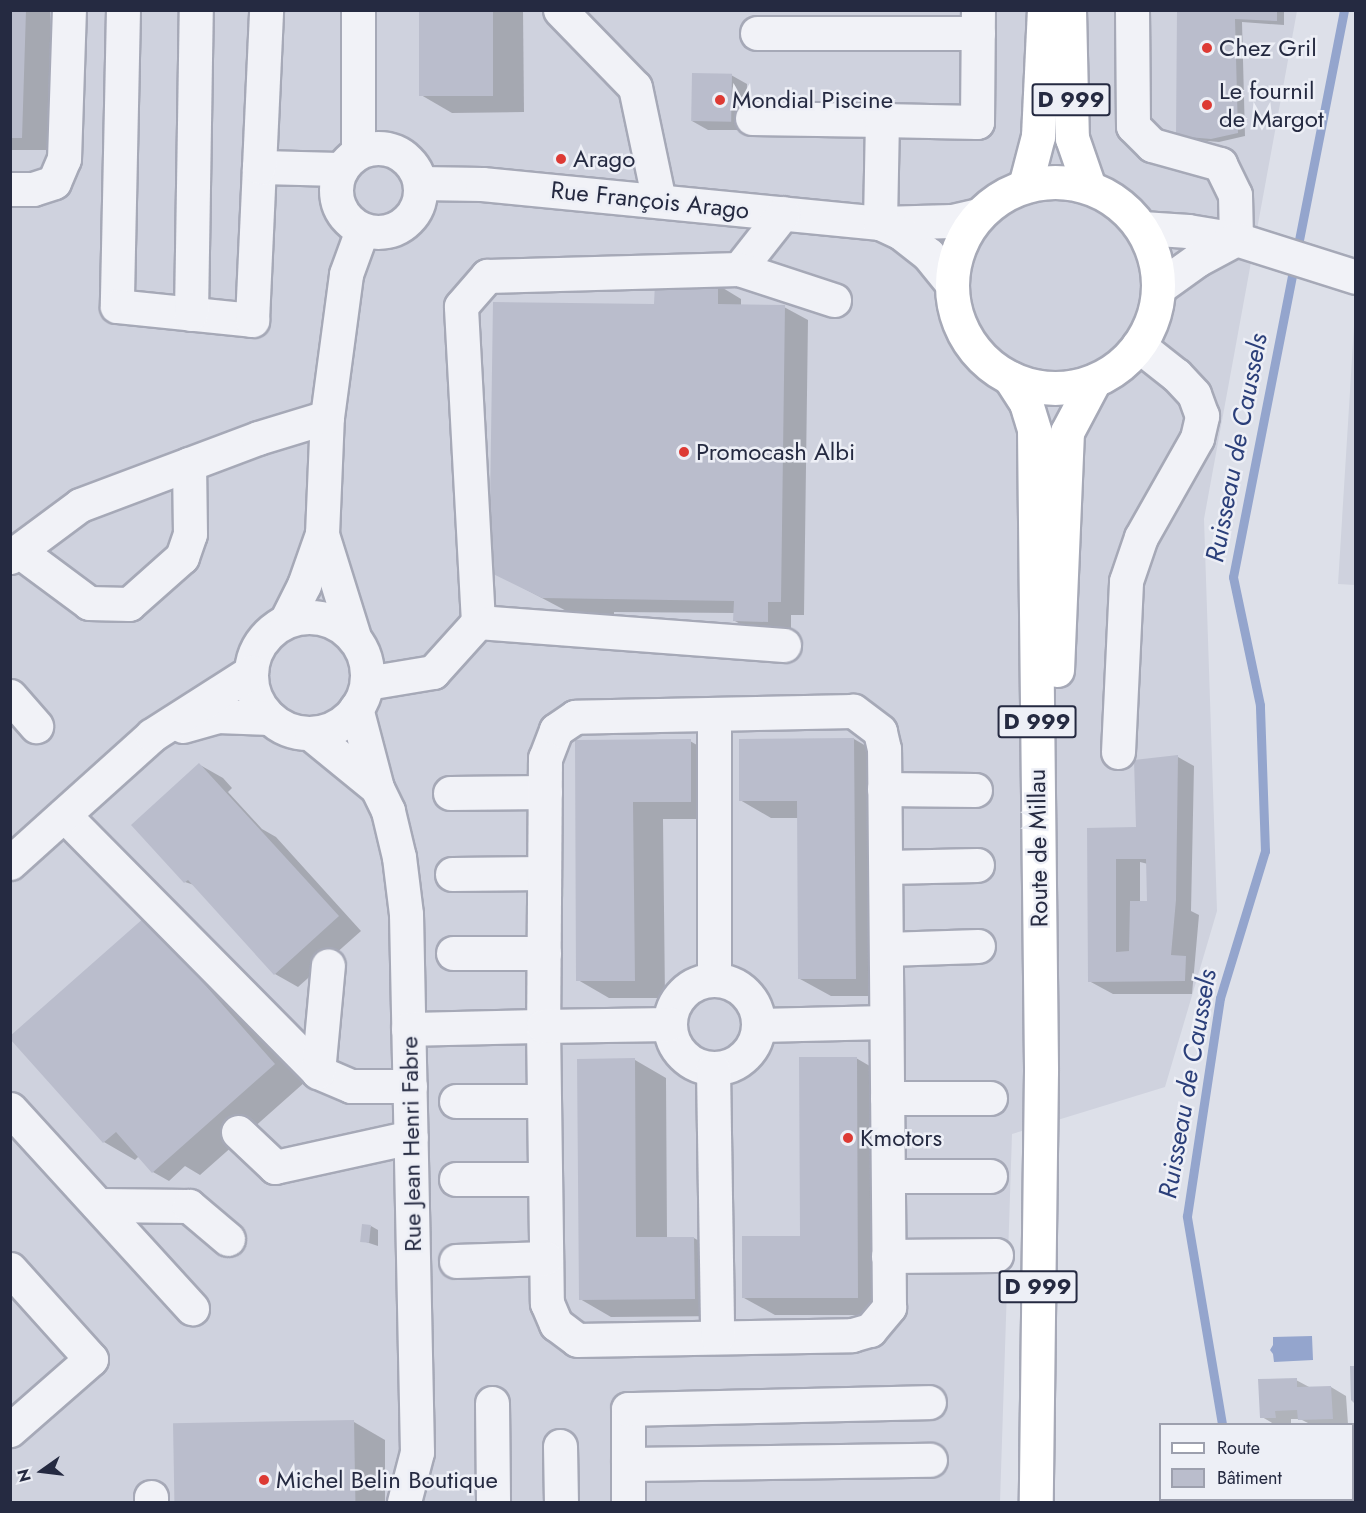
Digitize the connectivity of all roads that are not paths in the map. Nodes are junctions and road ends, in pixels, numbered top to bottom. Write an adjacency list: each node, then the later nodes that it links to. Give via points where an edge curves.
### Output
1 (69, 10): 19 (street, via 64,159 54,182 33,189)
2 (123, 10): 32 (street, via 117,306)
3 (196, 10): 32 (street)
4 (266, 10): 15 (street)
5 (358, 10): 14 (street)
6 (560, 10): 20 (street, via 635,87)
7 (1044, 10): 17 (main road, D 999, via 1038,136)
8 (1069, 10): 18 (main road, D 999, via 1072,138)
9 (1132, 10): 26 (street, via 1133,126 1152,145 1220,164 1235,195)
10 (978, 22): 11 (street); 13 (street, via 977,122)
11 (758, 33)
12 (752, 118): 13 (street)
13 (882, 120): 23 (street)
14 (349, 160): 15 (street); 16 (street, via 384,148 397,152 412,165); 25 (street, via 336,182 335,197 350,223)
15 (259, 167): 32 (street, via 252,320)
16 (420, 183): 20 (street, Rue François Arago, via 482,184); 25 (street, via 420,196 409,219 388,232)
17 (1025, 186): 18 (main road, via 1057,182); 22 (main road, via 1000,198)
18 (1089, 187): 24 (main road, via 1119,203)
19 (10, 189)
20 (659, 201): 21 (street, Rue François Arago)
21 (783, 213): 23 (street, Rue François Arago); 27 (street)
22 (979, 215): 23 (street, via 942,221); 29 (main road, via 955,259)
23 (880, 223): 29 (street, via 928,254)
24 (1142, 228): 26 (street); 30 (main road, via 1155,257)
25 (363, 230): 36 (street, via 346,274)
26 (1236, 239): 28 (street); 30 (street)
27 (739, 269): 31 (street); 41 (street, via 487,276 461,306)
28 (1356, 277)
29 (952, 284): 34 (main road, via 956,313 968,339 986,362)
30 (1158, 288): 33 (main road, via 1152,321)
31 (834, 300)
32 (191, 314)
33 (1138, 345): 35 (main road, via 1117,368); 52 (street, via 1194,394 1202,416 1197,438 1142,537 1126,581)
34 (1010, 378): 35 (main road, via 1037,387 1066,388); 76 (main road, Route de Millau / D 999, via 1026,403 1034,429)
35 (1094, 381): 76 (main road, Route de Millau / D 999, via 1067,432)
36 (327, 417): 37 (street); 38 (street)
37 (189, 464): 39 (street, via 80,505); 39 (street, via 190,534 182,557 129,604 89,603)
38 (322, 534): 40 (street); 42 (street)
39 (15, 554)
40 (286, 621): 42 (street, via 323,618); 44 (street, via 259,645)
41 (478, 622): 43 (street); 46 (street, via 433,672)
42 (354, 638): 46 (street, via 367,667)
43 (784, 645)
44 (251, 672): 48 (street, via 256,698); 51 (street)
45 (10, 696): 49 (street)
46 (361, 696): 50 (street, via 341,724); 53 (street, Rue Jean Henri Fabre)
47 (714, 714): 54 (street, via 853,711 880,731); 56 (street, via 575,717 556,730 545,758); 69 (street)
48 (270, 718): 50 (street, via 294,732); 51 (street, via 216,716)
49 (36, 726)
50 (311, 734): 53 (street, Rue Jean Henri Fabre)
51 (152, 735): 58 (street)
52 (1118, 752)
53 (377, 788): 74 (street, Rue Jean Henri Fabre, via 388,811 399,857 406,914)
54 (884, 789): 55 (street); 61 (street)
55 (975, 790)
56 (545, 792): 57 (street); 62 (street)
57 (450, 793)
58 (64, 815): 59 (street); 77 (street)
59 (10, 863)
60 (977, 866): 61 (street)
61 (886, 867): 65 (street)
62 (544, 873): 63 (street); 67 (street)
63 (452, 874)
64 (978, 946): 65 (street)
65 (886, 949): 70 (street)
66 (453, 953): 67 (street)
67 (544, 953): 73 (street)
68 (328, 965): 77 (street)
69 (714, 979): 71 (street, via 691,985 675,1002); 72 (street, via 736,986 753,1002)
70 (886, 1022): 72 (street); 79 (street)
71 (669, 1024): 73 (street); 75 (street, via 675,1046 691,1063)
72 (759, 1025): 75 (street, via 752,1047 736,1064)
73 (543, 1026): 74 (street); 82 (street)
74 (408, 1029): 78 (street, Rue Jean Henri Fabre)
75 (713, 1069): 98 (street)
76 (1041, 1071): 109 (main road, Route de Millau / D 999)
77 (318, 1072): 78 (street, via 351,1086)
78 (410, 1086): 85 (street, Rue Jean Henri Fabre)
79 (887, 1098): 80 (street); 86 (street)
80 (990, 1098)
81 (456, 1101): 82 (street)
82 (544, 1101): 89 (street)
83 (10, 1109): 90 (street)
84 (238, 1132): 85 (street, via 275,1167)
85 (411, 1137): 105 (street, Rue Jean Henri Fabre, via 417,1452)
86 (888, 1176): 87 (street); 93 (street)
87 (990, 1176)
88 (456, 1179): 89 (street)
89 (545, 1179): 94 (street)
90 (98, 1204): 91 (street, via 189,1206); 97 (street)
91 (228, 1239)
92 (996, 1255): 93 (street)
93 (888, 1256): 98 (street, via 889,1307 870,1330 852,1335)
94 (546, 1258): 95 (street); 98 (street, via 547,1303 556,1324 577,1341)
95 (456, 1261)
96 (10, 1269): 101 (street, via 91,1359)
97 (192, 1308)
98 (717, 1337)
99 (929, 1401): 104 (street, via 628,1409)
100 (492, 1403): 106 (street)
101 (10, 1430)
102 (560, 1446): 107 (street)
103 (930, 1460): 104 (street)
104 (628, 1464): 108 (street)
105 (404, 1503)
106 (492, 1503)
107 (561, 1503)
108 (628, 1503)
109 (1036, 1503)

